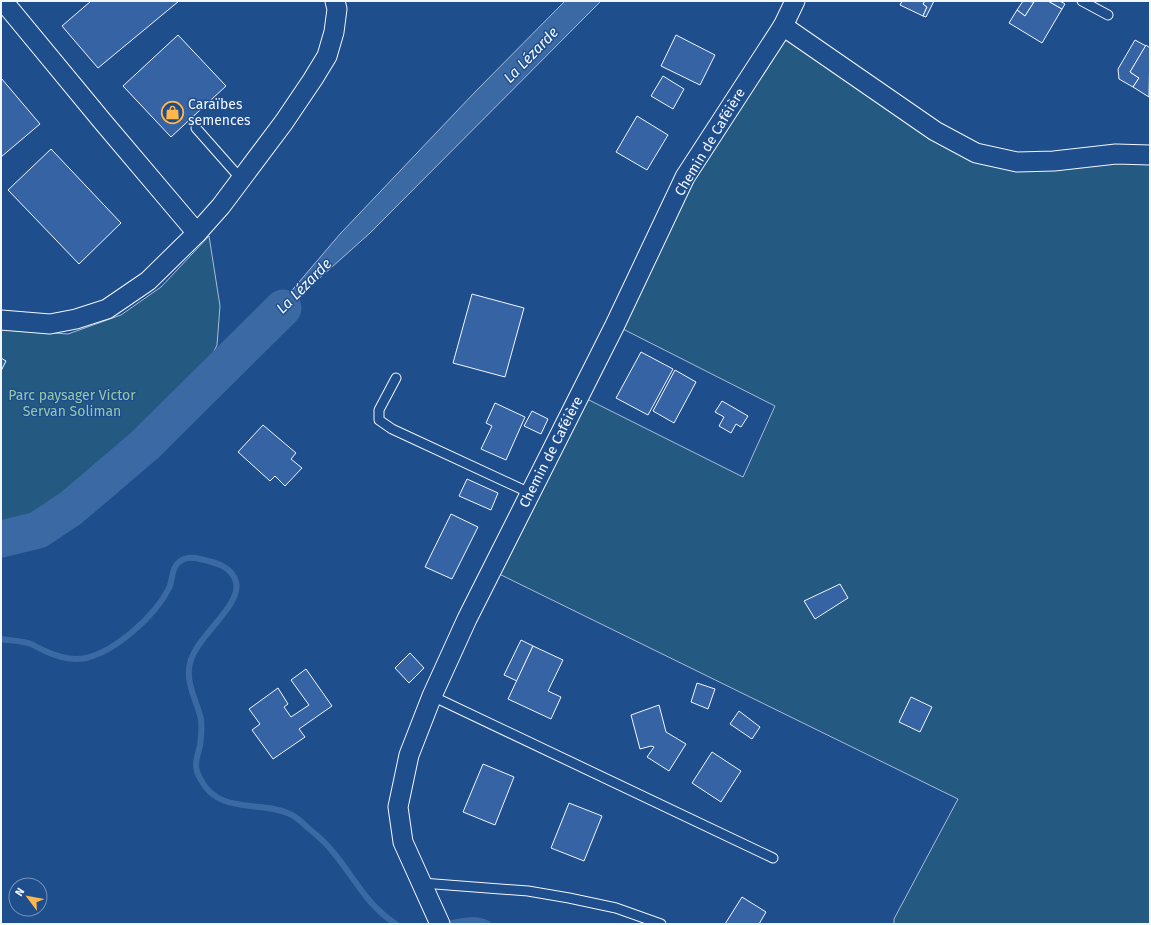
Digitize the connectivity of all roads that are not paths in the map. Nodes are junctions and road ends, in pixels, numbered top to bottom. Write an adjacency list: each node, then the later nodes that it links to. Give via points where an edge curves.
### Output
1 (3, 1): 10 (street)
2 (335, 1): 9 (street, via 337,9 334,32 327,56 284,122)
3 (795, 1): 6 (street, Chemin de Caféière)
4 (1082, 1): 5 (lane)
5 (1108, 16)
6 (782, 26): 8 (street, via 935,131 976,153 1017,162 1116,154); 13 (street, Chemin de Caféière, via 685,177)
7 (196, 128): 9 (lane)
8 (1150, 155)
9 (241, 179): 10 (street)
10 (197, 233): 11 (street, via 148,281 107,308 76,319 50,324)
11 (1, 320)
12 (396, 378): 13 (lane, via 379,410 379,420 392,429)
13 (530, 493): 14 (street, Chemin de Caféière)
14 (432, 696): 15 (lane); 16 (street, Chemin de Caféière, via 409,755 398,807 403,842)
15 (773, 858)
16 (422, 883): 17 (street, Chemin de Caféière); 18 (lane, via 528,891 569,898 616,908)
17 (437, 916)
18 (661, 924)

